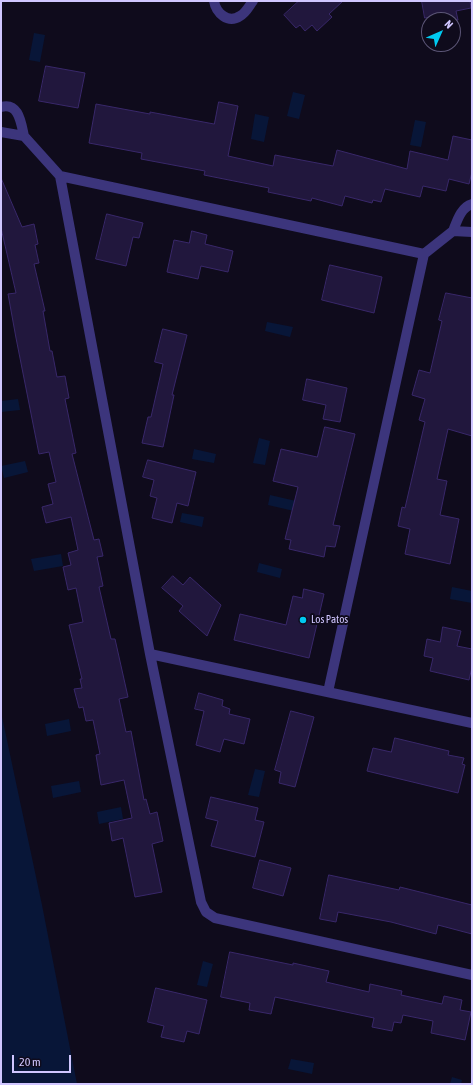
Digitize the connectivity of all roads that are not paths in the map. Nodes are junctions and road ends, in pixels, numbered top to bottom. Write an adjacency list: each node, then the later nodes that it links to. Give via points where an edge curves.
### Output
1 (214, 1): 2 (street, via 222,16 234,19 243,14)
2 (253, 1)
3 (1, 107): 5 (street, via 15,109)
4 (1, 132): 5 (street)
5 (24, 136): 6 (street)
6 (60, 176): 10 (street); 11 (street)
7 (472, 204): 8 (street, via 464,209)
8 (453, 231): 9 (street); 10 (street)
9 (472, 232)
10 (424, 254): 12 (street)
11 (150, 654): 12 (street); 14 (street, via 201,902 206,912 215,918)
12 (328, 692): 13 (street)
13 (472, 723)
14 (472, 975)

